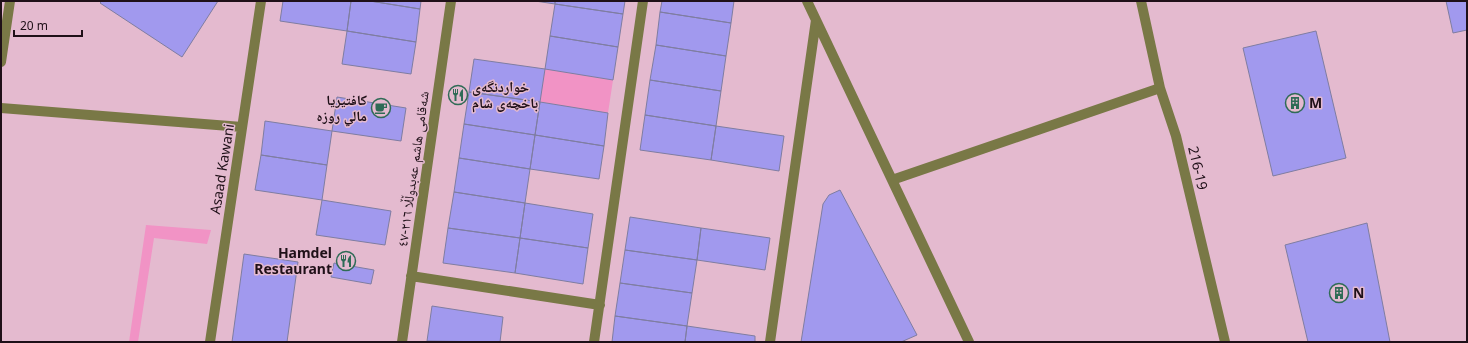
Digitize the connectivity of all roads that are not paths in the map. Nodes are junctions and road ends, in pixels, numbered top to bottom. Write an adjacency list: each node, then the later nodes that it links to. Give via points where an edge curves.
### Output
1 (10, 1): 8 (street)
2 (261, 1): 11 (street, Asaad Kawani)
3 (451, 1): 13 (street, شەقامی هاشم عەبدوڵڵا ٢١٦-٤٧)
4 (643, 1): 14 (street)
5 (807, 1): 7 (street)
6 (1141, 1): 9 (street, 216-19)
7 (816, 20): 12 (street); 18 (street)
8 (1, 62)
9 (1160, 88): 12 (street); 20 (street, 216-19, via 1176,136)
10 (1, 108): 11 (street)
11 (242, 127): 15 (street, Asaad Kawani)
12 (892, 180): 19 (street)
13 (411, 276): 14 (street); 16 (street, شەقامی هاشم عەبدوڵڵا ٢١٦-٤٧)
14 (600, 305): 17 (street)
15 (210, 342)
16 (402, 342)
17 (594, 342)
18 (770, 342)
19 (969, 342)
20 (1225, 342)

